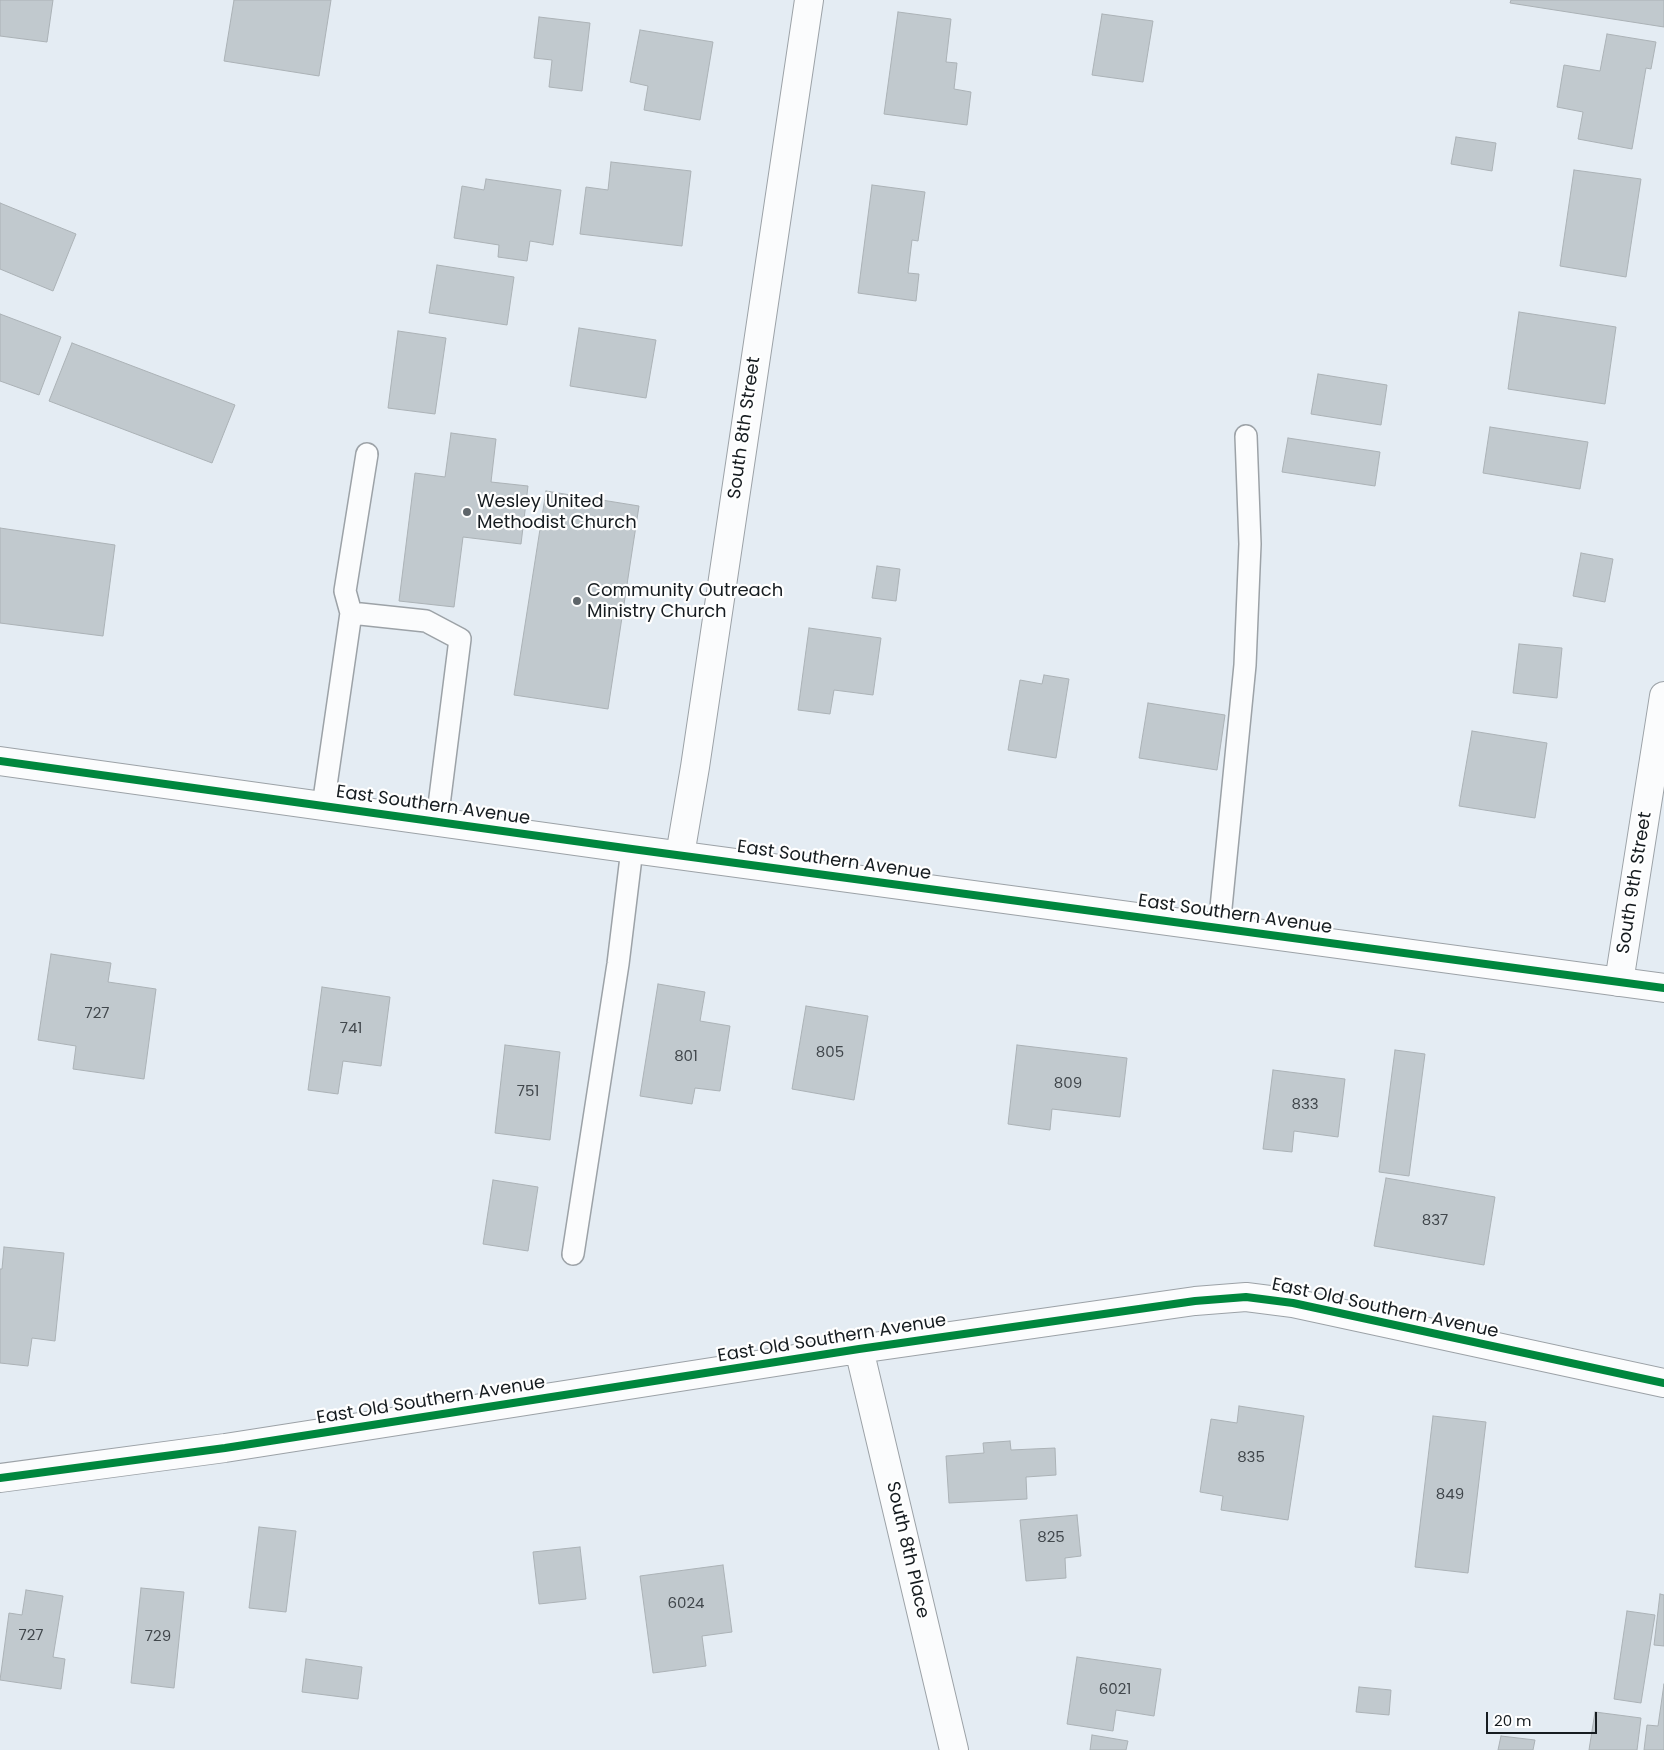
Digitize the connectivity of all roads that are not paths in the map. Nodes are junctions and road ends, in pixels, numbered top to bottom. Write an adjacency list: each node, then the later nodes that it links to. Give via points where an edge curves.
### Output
1 (809, 0): 10 (street, South 8th Street)
2 (1246, 436): 11 (lane, via 1250,544 1245,666)
3 (367, 454): 4 (lane, via 345,591)
4 (351, 613): 7 (lane); 8 (lane, via 426,621 460,638)
5 (1664, 696): 12 (street, South 9th Street)
6 (0, 761): 7 (street, East Southern Avenue)
7 (323, 806): 8 (street, East Southern Avenue)
8 (437, 821): 9 (street, East Southern Avenue)
9 (632, 849): 10 (street, East Southern Avenue); 14 (lane, via 618,964)
10 (680, 855): 11 (street, East Southern Avenue)
11 (1219, 928): 12 (street, East Southern Avenue)
12 (1620, 982): 13 (street, East Southern Avenue)
13 (1664, 988)
14 (573, 1254)
15 (859, 1349): 16 (street, East Old Southern Avenue, via 1195,1301 1246,1297 1294,1303); 17 (street, East Old Southern Avenue, via 225,1448); 18 (street, South 8th Place)
16 (1664, 1383)
17 (0, 1478)
18 (954, 1750)

